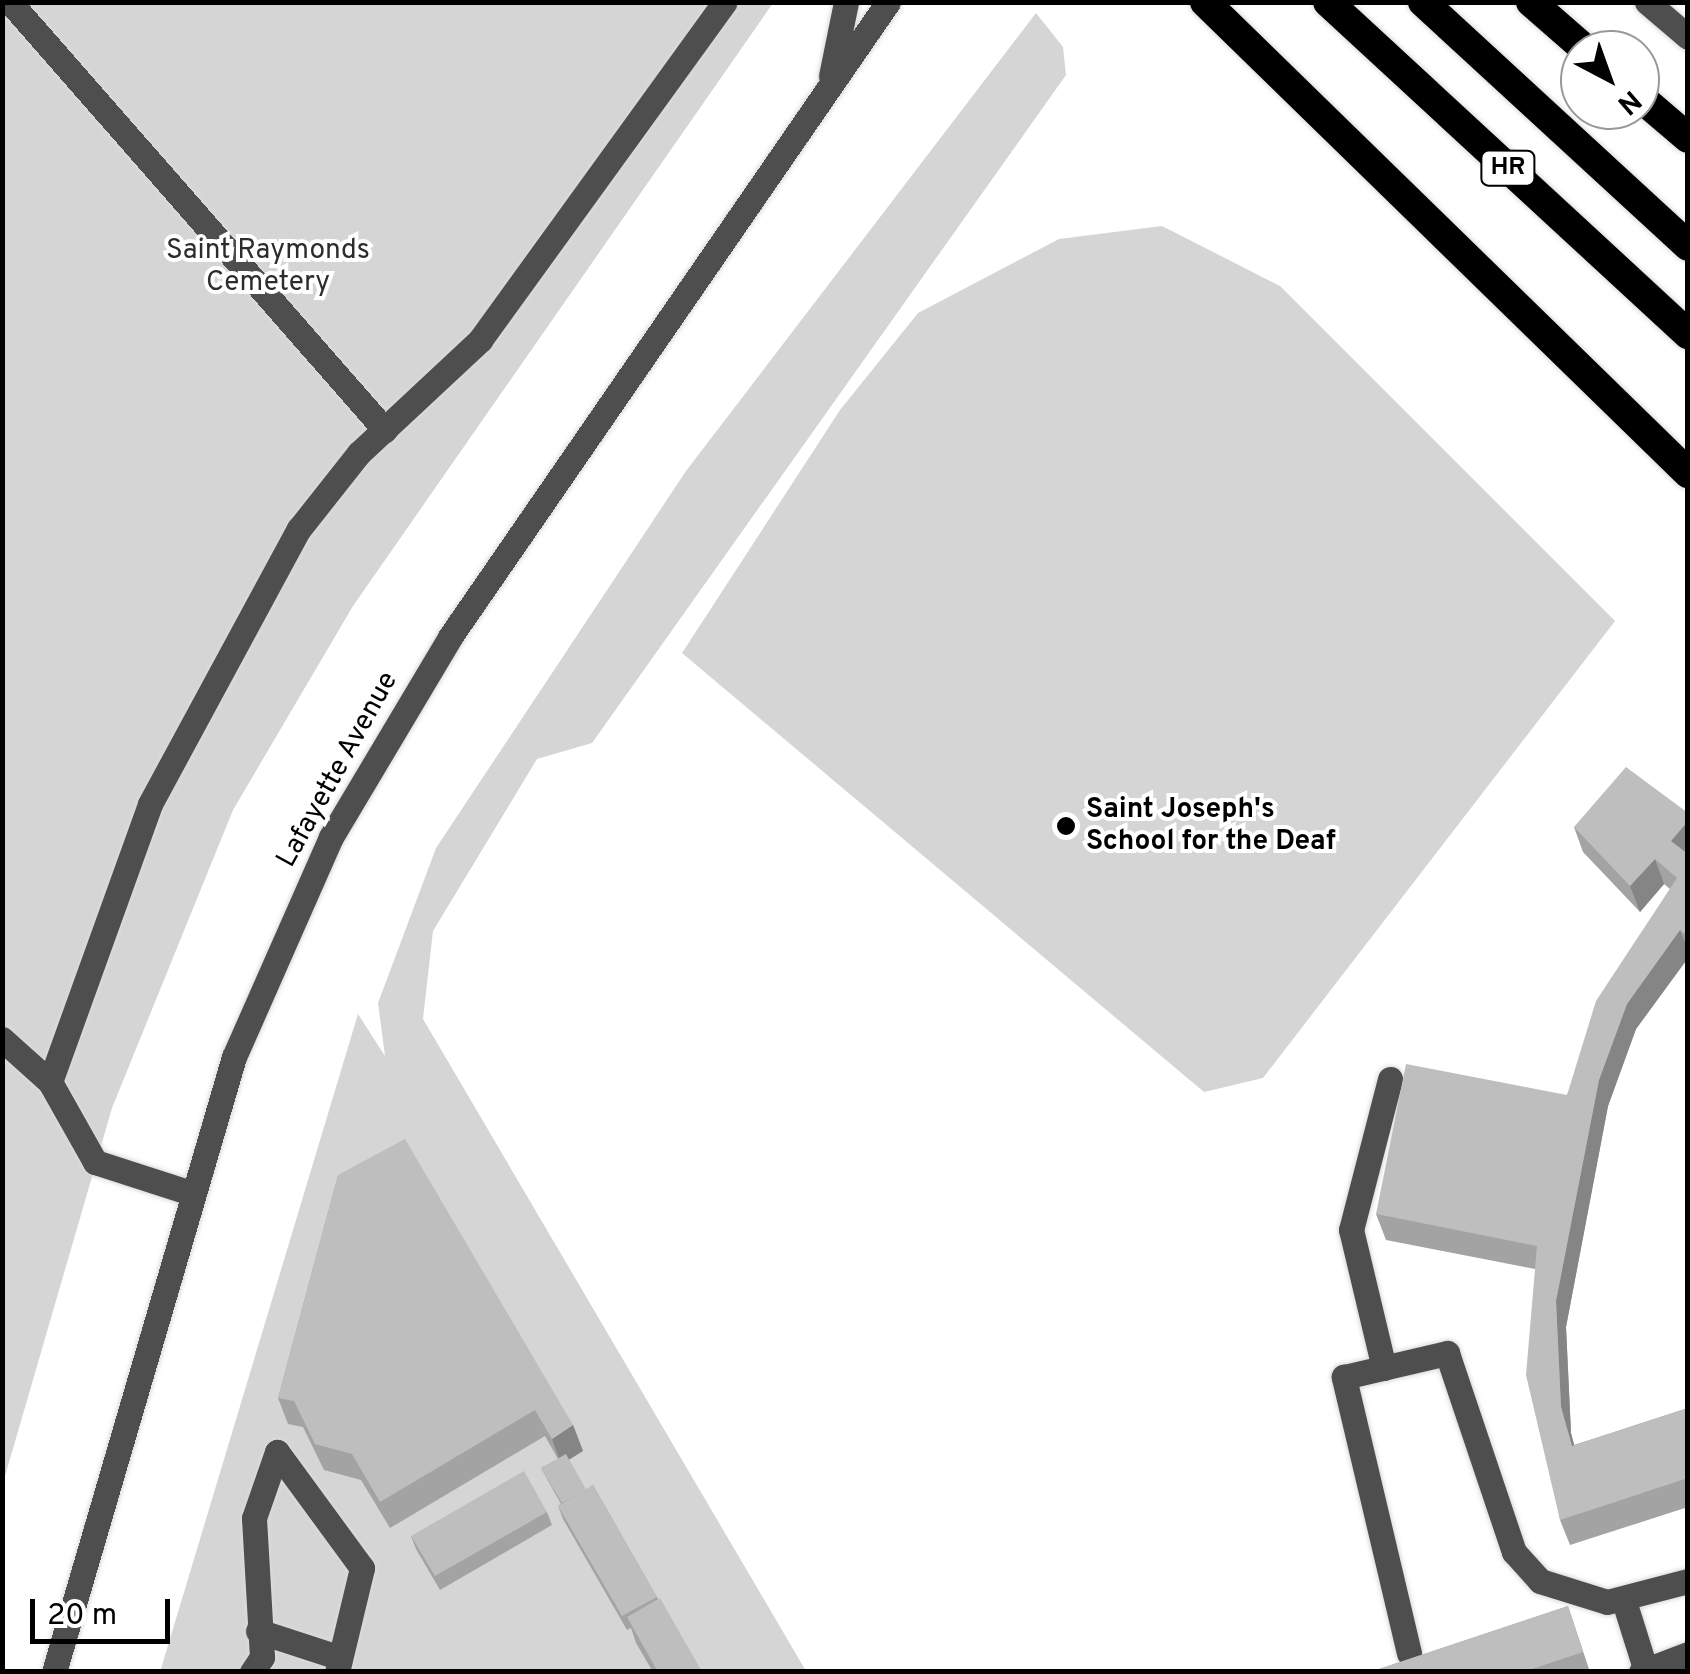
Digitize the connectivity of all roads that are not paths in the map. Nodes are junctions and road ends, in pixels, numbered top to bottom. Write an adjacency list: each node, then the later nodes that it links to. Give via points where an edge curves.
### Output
1 (10, 2): 18 (street)
2 (725, 2): 18 (street, via 480,340)
3 (846, 2): 12 (street)
4 (888, 2): 12 (street, Lafayette Avenue)
5 (1205, 2): 17 (highway)
6 (1328, 2): 16 (highway, HR)
7 (1423, 2): 15 (highway)
8 (1531, 2): 10 (highway)
9 (1647, 2): 11 (street)
10 (1563, 30)
11 (1688, 37)
12 (823, 101): 24 (street, Lafayette Avenue, via 388,733 278,946)
13 (1660, 114): 14 (highway)
14 (1688, 138)
15 (1688, 246)
16 (1688, 334)
17 (1628, 414): 19 (highway); 20 (highway)
18 (384, 430): 23 (street, via 299,529 210,681 106,912)
19 (1688, 473)
20 (1688, 496)
21 (2, 1039): 23 (street)
22 (1390, 1079): 25 (street, via 1352,1230)
23 (50, 1082): 24 (street, via 96,1162)
24 (190, 1193): 32 (street, Lafayette Avenue)
25 (1384, 1368): 27 (street, via 1447,1353 1524,1567 1564,1590); 29 (street, via 1344,1378)
26 (1688, 1581): 27 (street)
27 (1624, 1601): 33 (street)
28 (258, 1631): 31 (street); 31 (street, via 254,1518 278,1452 362,1568); 34 (street, via 262,1658)
29 (1409, 1653)
30 (1688, 1654): 33 (street)
31 (338, 1664)
32 (58, 1670)
33 (1643, 1670)
34 (252, 1672)

